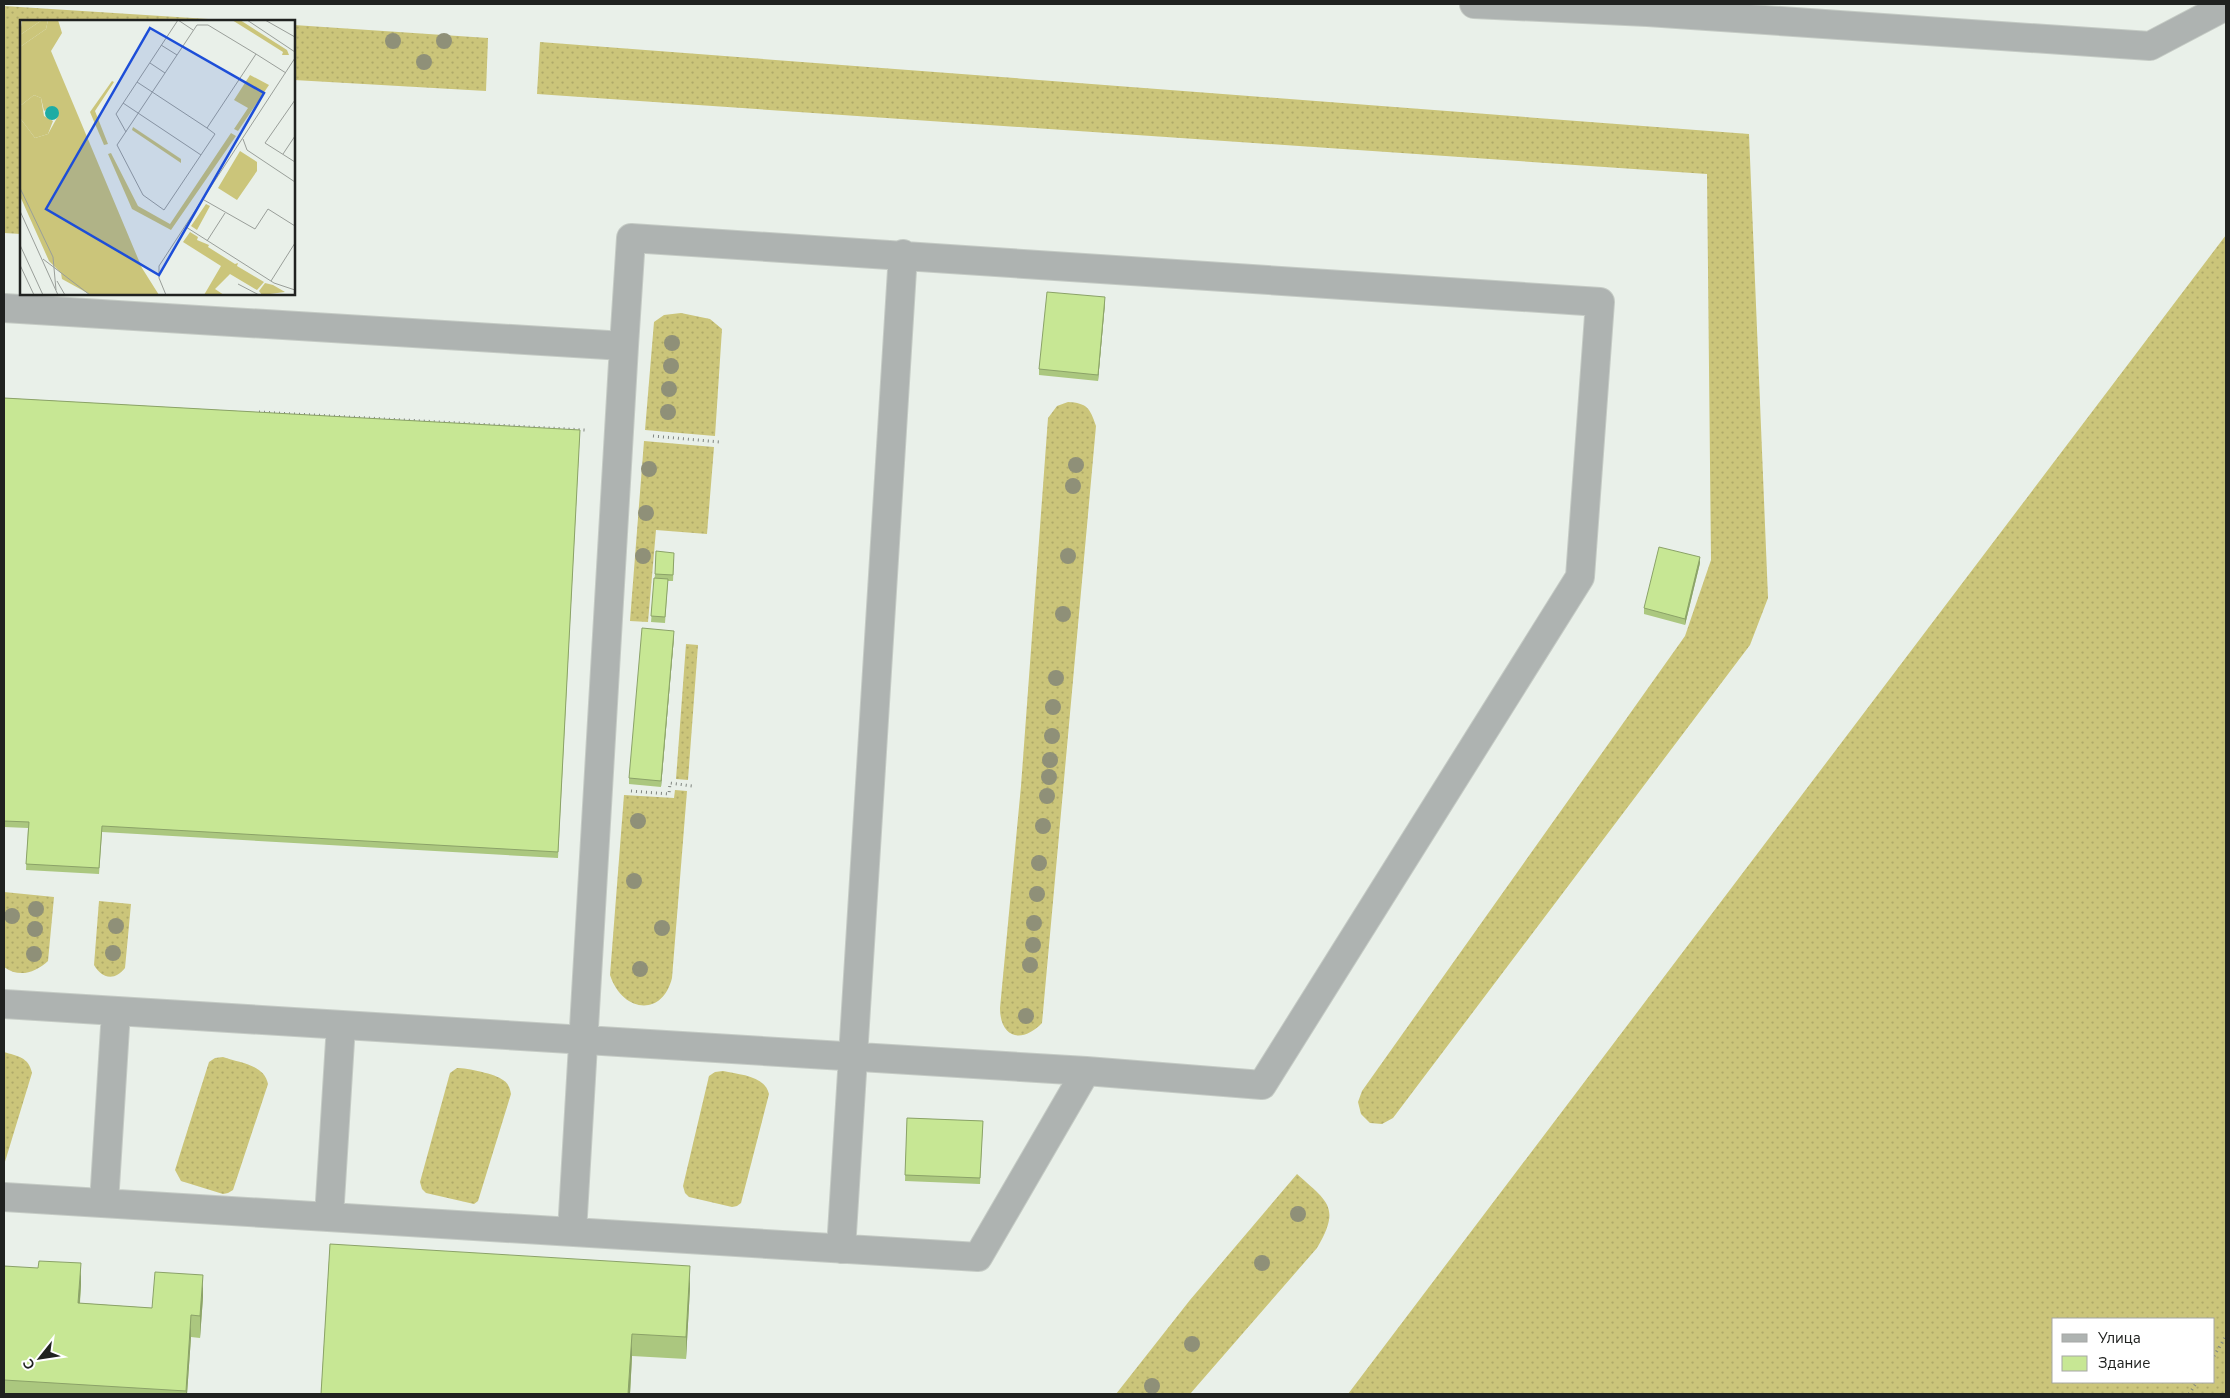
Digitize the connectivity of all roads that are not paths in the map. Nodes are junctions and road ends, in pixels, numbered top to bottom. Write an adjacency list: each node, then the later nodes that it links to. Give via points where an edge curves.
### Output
1 (1474, 4): 3 (lane)
2 (2226, 6): 3 (lane, via 2150,46)
3 (1647, 8)
4 (903, 254): 6 (lane, via 631,238); 11 (lane); 12 (lane, via 1600,302 1580,577 1262,1085)
5 (4, 308): 6 (lane)
6 (624, 346): 10 (lane)
7 (4, 1004): 8 (lane)
8 (116, 1011): 9 (lane); 14 (lane)
9 (341, 1025): 10 (lane); 15 (lane)
10 (583, 1040): 11 (lane); 16 (lane)
11 (853, 1057): 12 (lane); 17 (lane)
12 (1086, 1071): 17 (lane, via 978,1257)
13 (4, 1197): 14 (lane)
14 (104, 1203): 15 (lane)
15 (329, 1217): 16 (lane)
16 (572, 1232): 17 (lane)
17 (841, 1249)

